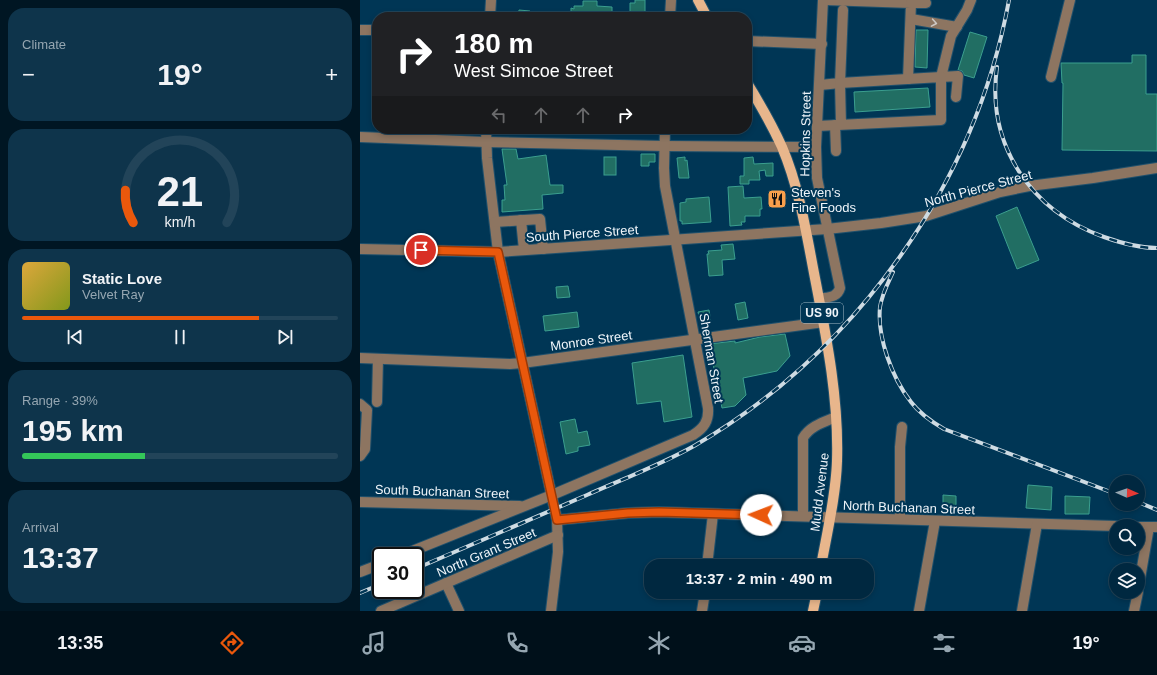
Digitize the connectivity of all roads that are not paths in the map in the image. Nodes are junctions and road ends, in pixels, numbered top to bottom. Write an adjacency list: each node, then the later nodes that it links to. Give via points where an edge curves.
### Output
1 (491, 0): 10 (street)
2 (671, 0): 11 (street)
3 (698, 0): 12 (main road)
4 (824, 0): 7 (street); 18 (street, Hopkins Street)
5 (971, 0): 14 (street)
6 (1070, 0): 19 (street)
7 (912, 3): 8 (street); 13 (street)
8 (926, 3)
9 (843, 10): 22 (street)
10 (490, 12)
11 (670, 12)
12 (704, 12)
13 (911, 19): 14 (street, one-way to 14); 21 (street)
14 (957, 27): 20 (street, via 951,36)
15 (360, 30): 16 (street)
16 (372, 30)
17 (752, 41): 18 (street)
18 (822, 44): 23 (street, Hopkins Street)
19 (1051, 76)
20 (941, 77): 21 (street); 25 (street, via 958,76); 26 (street, via 941,120)
21 (908, 79): 22 (street)
22 (840, 83): 23 (street); 26 (street)
23 (820, 85): 27 (street, Hopkins Street)
24 (752, 92): 33 (main road, US 90)
25 (956, 97)
26 (838, 125): 27 (street); 35 (street)
27 (818, 126): 34 (street, Hopkins Street)
28 (486, 134): 31 (street)
29 (665, 134): 32 (street, Sherman Street)
30 (360, 137): 31 (street)
31 (486, 142): 32 (street); 38 (street)
32 (664, 146): 33 (street); 41 (street, Sherman Street, via 665,186)
33 (782, 147): 34 (street); 40 (main road, US 90, via 796,188)
34 (816, 147): 39 (street, Hopkins Street, via 817,178)
35 (836, 151)
36 (1157, 168): 39 (street, North Pierce Street, via 1029,186 1000,192 926,216)
37 (521, 220): 38 (street); 43 (street, via 540,219); 44 (street)
38 (495, 222): 45 (street)
39 (827, 229): 40 (street, North Pierce Street); 46 (street, Hopkins Street, via 840,288 835,296)
40 (806, 230): 41 (street, South Pierce Street); 46 (main road, US 90)
41 (676, 240): 43 (street, South Pierce Street); 48 (street, Sherman Street)
42 (360, 249): 45 (street, South Pierce Street)
43 (543, 249): 44 (street, South Pierce Street)
44 (524, 250): 45 (street, South Pierce Street)
45 (498, 252): 51 (street)
46 (819, 299): 47 (main road, US 90)
47 (824, 322): 48 (street, Monroe Street); 54 (main road, Mudd Avenue / US 90)
48 (695, 339): 51 (street, Monroe Street); 57 (street, Sherman Street, via 708,408 705,425 693,435)
49 (360, 358): 50 (street, Monroe Street)
50 (378, 359): 51 (street, Monroe Street); 52 (street)
51 (522, 363): 57 (street)
52 (376, 402)
53 (360, 404): 56 (street, via 367,410 365,449)
54 (836, 417): 61 (street, via 818,425 803,438); 62 (main road, Mudd Avenue / US 90, via 837,463)
55 (902, 427): 63 (street)
56 (360, 456)
57 (552, 495): 59 (street, Sherman Street); 64 (street)
58 (360, 502): 59 (street, South Buchanan Street)
59 (524, 506): 70 (street, Sherman Street)
60 (712, 514): 61 (street, North Buchanan Street); 64 (street, North Buchanan Street, via 628,513); 71 (street)
61 (803, 516): 62 (street, North Buchanan Street)
62 (830, 518): 63 (street, North Buchanan Street); 72 (main road, Mudd Avenue / US 90)
63 (900, 519): 65 (street, North Buchanan Street)
64 (557, 520): 69 (street)
65 (935, 520): 66 (street, North Buchanan Street); 85 (street)
66 (1037, 524): 67 (street, North Buchanan Street); 86 (street)
67 (1109, 526)
68 (1153, 527): 73 (street)
69 (558, 535): 76 (street, North Grant Street); 82 (street)
70 (422, 547)
71 (708, 559)
72 (822, 559)
73 (1145, 563)
74 (372, 567): 75 (street)
75 (360, 572)
76 (446, 583): 80 (street, North Grant Street); 81 (street)
77 (704, 599): 83 (street)
78 (816, 599): 84 (main road)
79 (1136, 599): 87 (street)
80 (381, 611)
81 (459, 611)
82 (551, 611)
83 (702, 611)
84 (814, 611)
85 (918, 611)
86 (1022, 611)
87 (1134, 611)

